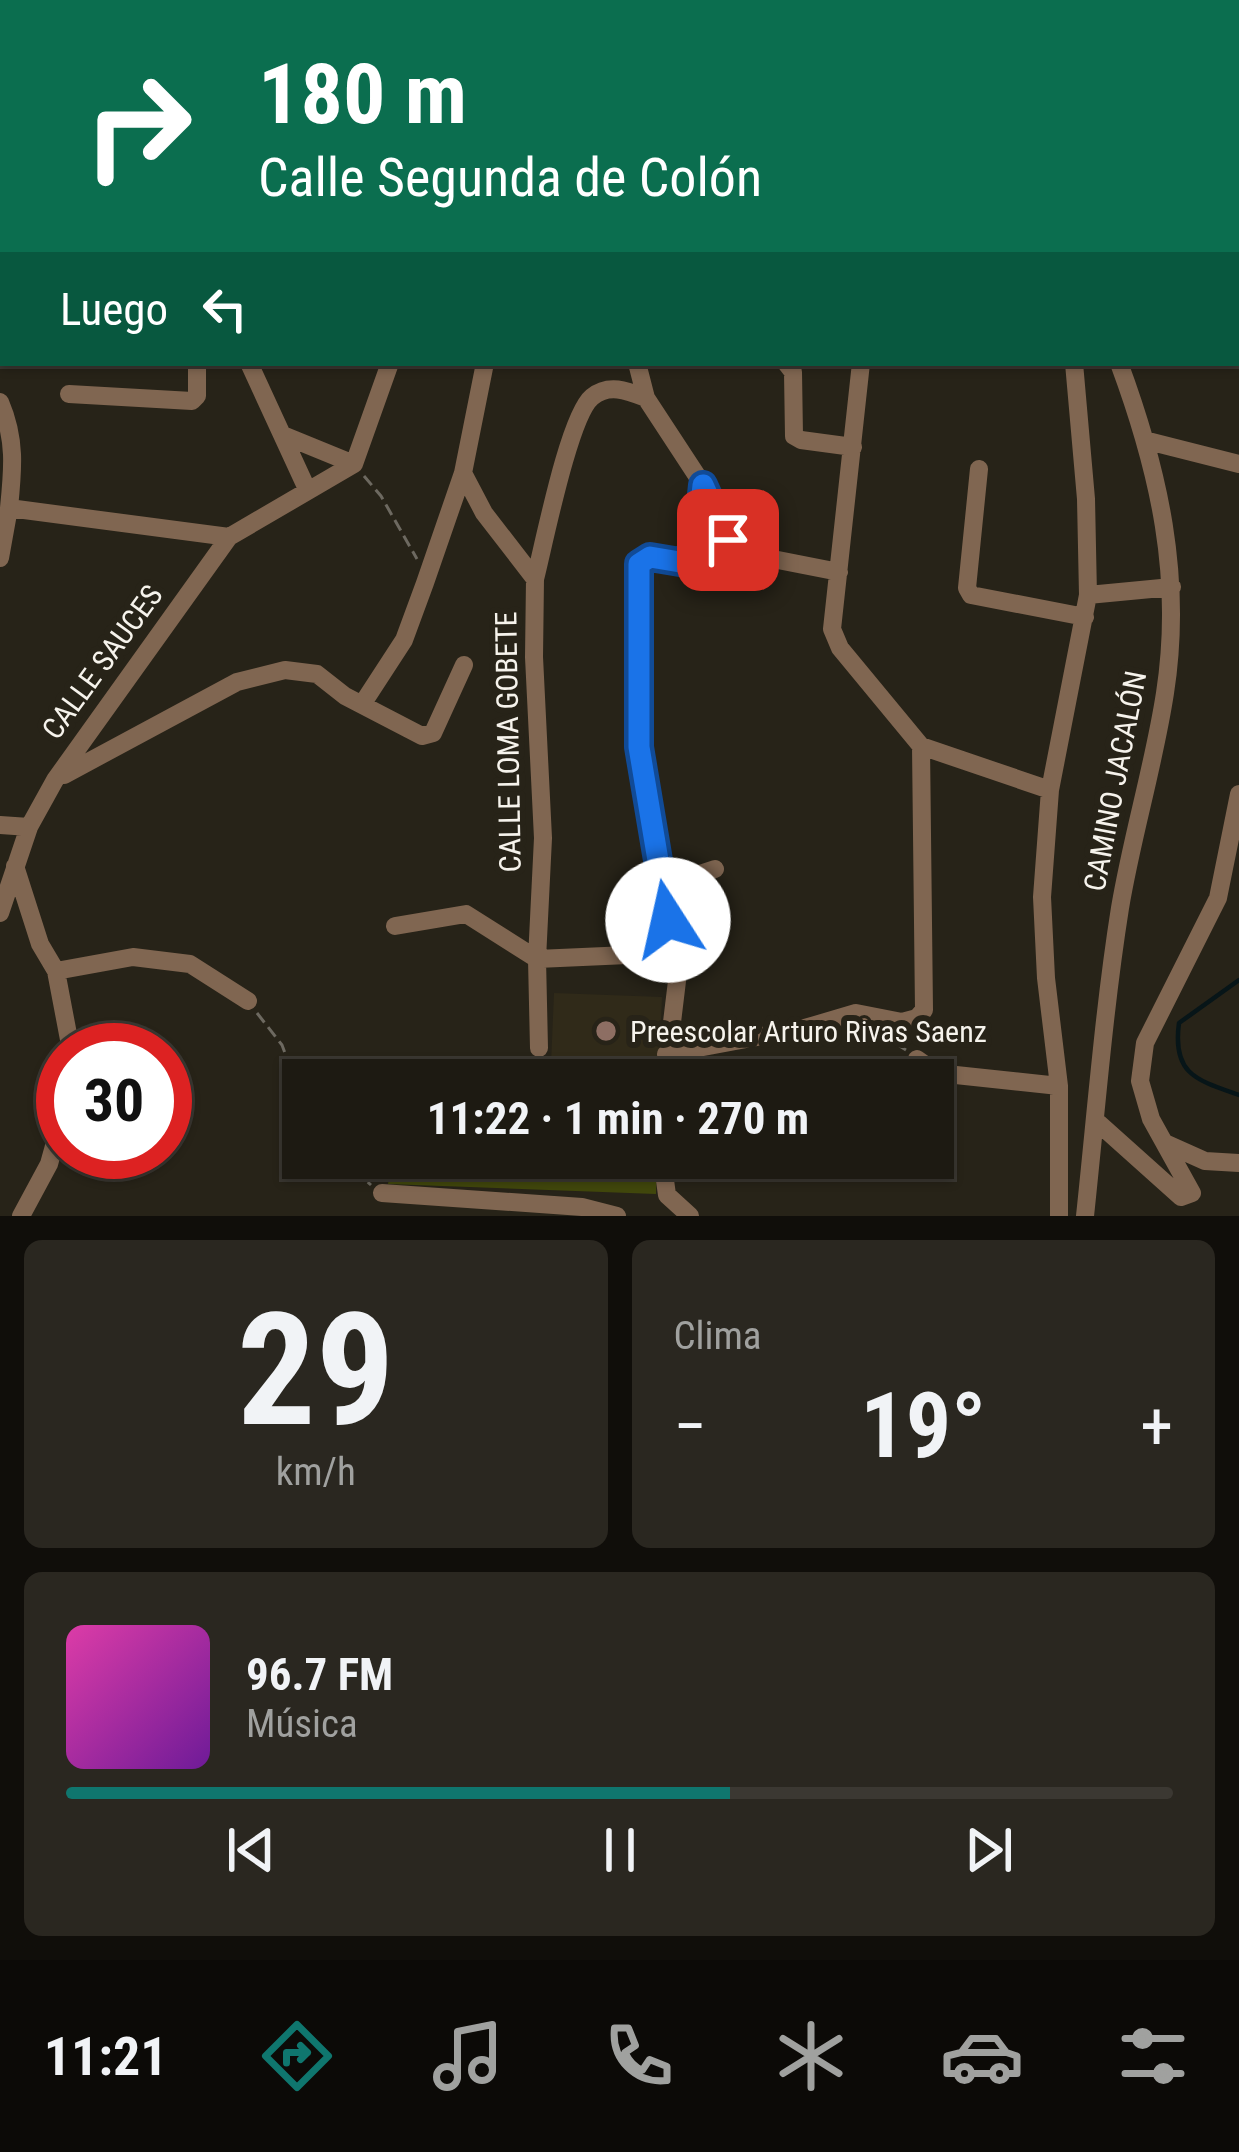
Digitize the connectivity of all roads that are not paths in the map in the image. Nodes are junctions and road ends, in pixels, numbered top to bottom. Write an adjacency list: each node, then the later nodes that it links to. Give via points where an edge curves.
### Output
1 (197, 366): 10 (street, via 192,401)
2 (250, 366): 13 (street)
3 (389, 366): 16 (street)
4 (483, 366): 19 (street)
5 (638, 366): 11 (street)
6 (788, 366): 15 (street, via 794,436)
7 (861, 366): 15 (street)
8 (1074, 366): 28 (street)
9 (1120, 366): 14 (street, CAMINO JACALÓN)
10 (69, 394)
11 (646, 398): 20 (street); 26 (street, via 621,389 588,400)
12 (0, 402): 22 (street, via 14,458)
13 (283, 435): 16 (street); 21 (street)
14 (1148, 441): 17 (street); 27 (street, CAMINO JACALÓN)
15 (853, 447): 25 (street)
16 (354, 464): 21 (street, CALLE SAUCES)
17 (1239, 464)
18 (979, 469): 29 (street, via 971,595)
19 (463, 473): 26 (street, CALLE LOMA GOBETE); 31 (street, via 404,640)
20 (703, 485): 25 (street, via 742,553); 40 (street, via 696,551 680,562 650,557 639,564 639,747)
21 (308, 489): 23 (street, CALLE SAUCES)
22 (8, 508): 23 (street); 24 (street)
23 (229, 537): 33 (street, CALLE SAUCES)
24 (0, 558)
25 (839, 572): 32 (street, via 832,629 840,648)
26 (535, 578): 44 (street, CALLE LOMA GOBETE, via 544,838)
27 (1172, 587): 28 (street); 53 (street, CAMINO JACALÓN, via 1166,692 1120,907)
28 (1088, 595): 29 (street)
29 (1085, 617): 34 (street)
30 (464, 665): 31 (street, via 433,733 422,736)
31 (363, 703): 33 (street, via 317,674 285,670 237,682)
32 (921, 746): 34 (street); 49 (street, via 924,1010 902,1022 869,1012)
33 (55, 780): 37 (street, CALLE SAUCES)
34 (1050, 790): 52 (street, via 1042,897)
35 (1239, 794): 54 (street, via 1218,898 1145,1043 1140,1082)
36 (0, 825): 37 (street)
37 (29, 827): 38 (street, CALLE SAUCES)
38 (15, 866): 41 (street, CALLE SAUCES); 45 (street)
39 (715, 869): 40 (street)
40 (663, 886): 43 (street)
41 (0, 913)
42 (395, 926): 44 (street, via 466,914)
43 (673, 953): 44 (street); 49 (street)
44 (537, 959): 48 (street, CALLE LOMA GOBETE)
45 (56, 971): 46 (street, via 133,956 190,964); 47 (street)
46 (248, 1001)
47 (66, 1023)
48 (539, 1048)
49 (666, 1054): 50 (street)
50 (666, 1059)
51 (954, 1075): 52 (street)
52 (1059, 1086): 63 (street)
53 (1095, 1120): 54 (street, via 1188,1197 1190,1185); 64 (street, CAMINO JACALÓN)
54 (1167, 1144): 55 (street, via 1205,1161)
55 (1239, 1163)
56 (41, 1179): 60 (street)
57 (665, 1179): 62 (street, via 667,1196)
58 (382, 1192): 59 (street)
59 (517, 1209): 61 (street, via 582,1207)
60 (21, 1216)
61 (616, 1216)
62 (690, 1216)
63 (1060, 1216)
64 (1085, 1216)

